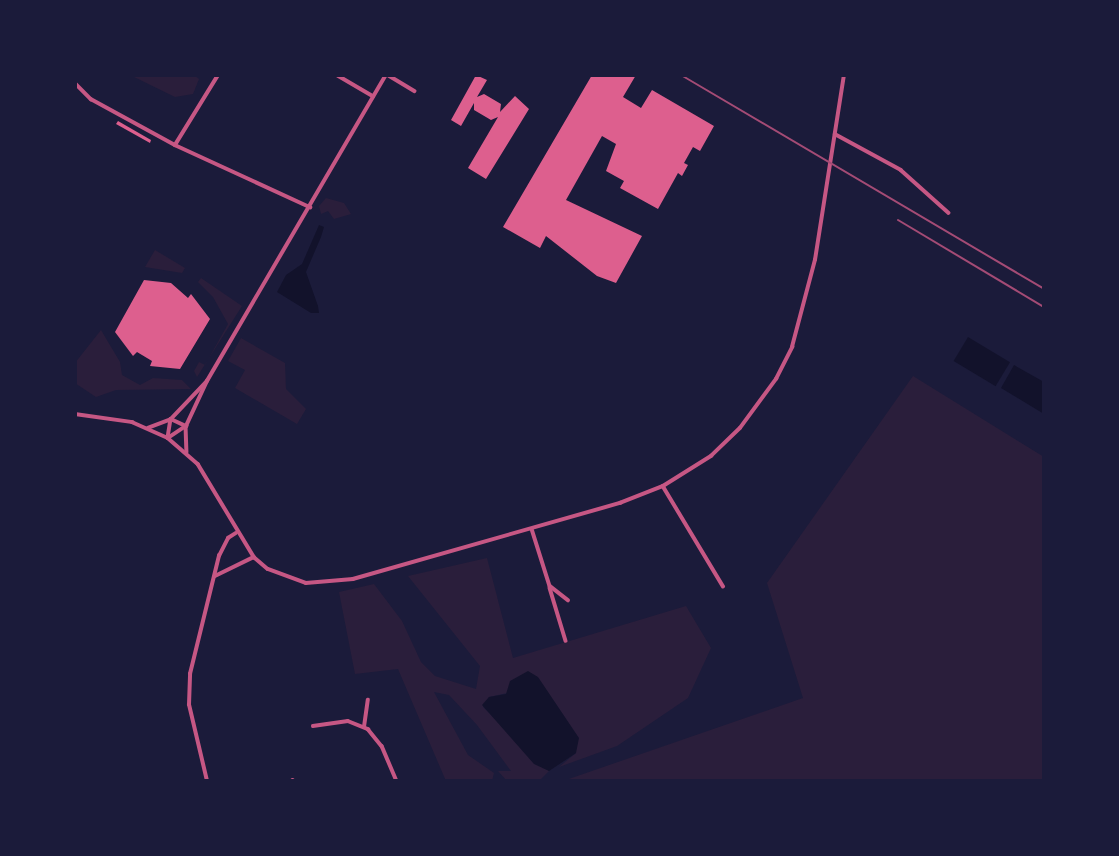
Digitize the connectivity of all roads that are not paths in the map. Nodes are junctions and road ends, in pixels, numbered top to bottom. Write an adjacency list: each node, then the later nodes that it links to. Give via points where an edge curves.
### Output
1 (218, 75): 9 (street)
2 (337, 75): 7 (street)
3 (387, 75): 6 (street); 7 (street)
4 (844, 75): 8 (street)
5 (75, 83): 9 (street, via 91,100)
6 (415, 91)
7 (373, 96): 10 (street)
8 (835, 134): 11 (street, via 901,170); 19 (street, via 815,260 786,359 740,428 711,456)
9 (175, 145): 10 (street)
10 (310, 207): 12 (street)
11 (949, 213)
12 (207, 381): 14 (street); 15 (street)
13 (75, 414): 16 (street)
14 (171, 419): 15 (street); 16 (street); 17 (street)
15 (186, 426): 17 (street); 18 (street)
16 (148, 428): 17 (street)
17 (168, 438): 18 (street)
18 (187, 452): 21 (street, via 207,477)
19 (663, 486): 20 (street); 25 (street)
20 (532, 529): 22 (street, via 338,583 290,578); 24 (street)
21 (236, 533): 22 (street); 23 (street, via 222,547)
22 (254, 557): 23 (street)
23 (215, 576): 31 (street, via 190,674 190,705)
24 (550, 586): 26 (street); 27 (street)
25 (723, 586)
26 (568, 600)
27 (566, 641)
28 (368, 700): 30 (street)
29 (313, 726): 30 (street, via 348,721)
30 (363, 727): 32 (street, via 383,746)
31 (207, 781)
32 (397, 781)

